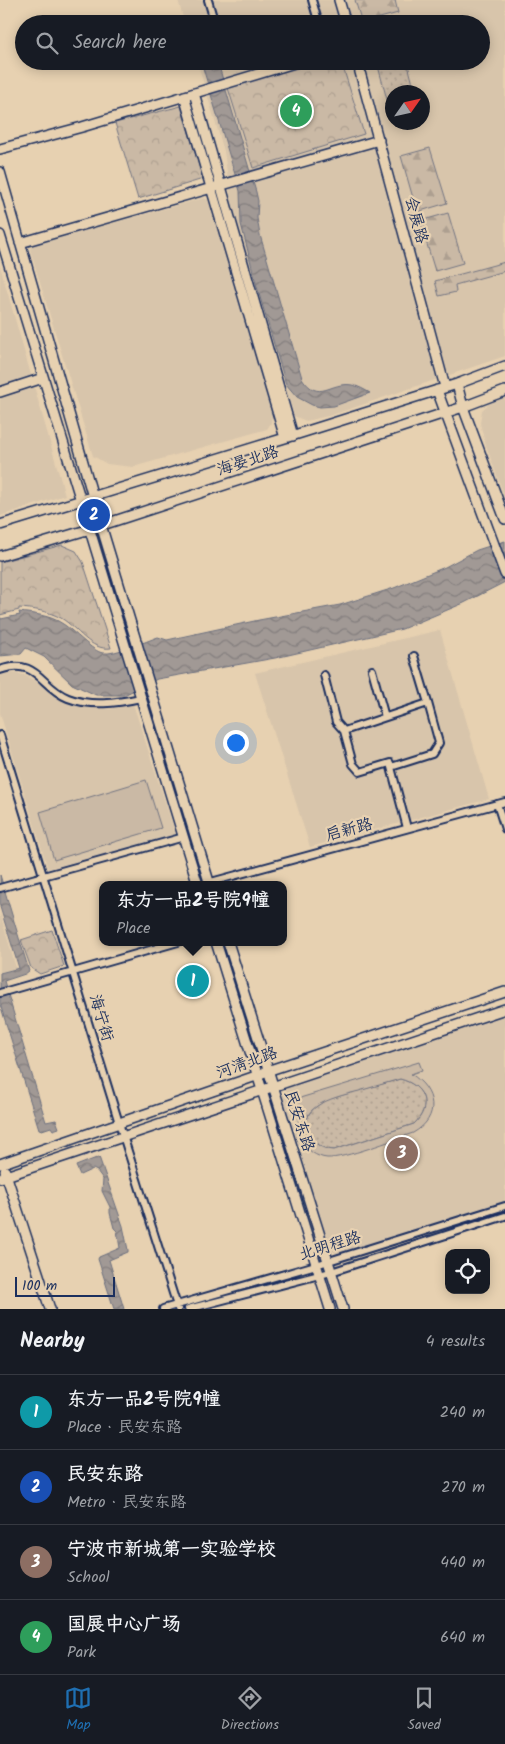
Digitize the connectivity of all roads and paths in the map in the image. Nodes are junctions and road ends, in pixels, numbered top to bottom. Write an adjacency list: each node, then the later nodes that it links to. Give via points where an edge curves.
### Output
1 (208, 0): 4 (street)
2 (312, 0): 5 (street)
3 (339, 0): 6 (main road)
4 (212, 15)
5 (316, 15)
6 (343, 15)
7 (271, 70): 9 (main road)
8 (360, 70): 11 (main road, 会展路)
9 (194, 93): 10 (main road); 14 (main road)
10 (184, 96): 12 (main road); 14 (main road)
11 (379, 140): 14 (main road); 20 (main road, 会展路)
12 (0, 149)
13 (0, 172): 16 (main road)
14 (216, 187): 16 (main road); 25 (main road)
15 (0, 238): 18 (main road)
16 (20, 243): 26 (main road)
17 (505, 366): 19 (main road, 海晏北路)
18 (42, 378): 22 (main road); 27 (main road)
19 (456, 384): 20 (main road, 海晏北路); 23 (main road)
20 (441, 389): 24 (main road, 会展路); 25 (main road, 海晏北路)
21 (505, 391): 23 (main road, 海晏北路)
22 (0, 392)
23 (463, 406): 24 (main road, 海晏北路); 28 (main road)
24 (444, 412): 30 (main road, 海晏北路); 33 (main road, 会展路)
25 (289, 437): 26 (main road, 海晏北路)
26 (93, 497): 27 (main road, 海晏北路); 30 (main road)
27 (81, 501): 29 (main road, 海晏北路); 31 (main road)
28 (505, 519)
29 (0, 525)
30 (102, 525): 31 (main road, 海晏北路); 51 (main road)
31 (90, 529): 32 (main road, 海晏北路); 38 (main road)
32 (0, 556)
33 (505, 574)
34 (414, 656): 39 (street)
35 (0, 670): 38 (street, via 11,666 27,668 61,694 80,701 108,703)
36 (372, 670): 40 (street)
37 (324, 675): 41 (street, via 336,722)
38 (141, 698): 48 (main road)
39 (428, 703): 40 (street); 43 (street, via 439,743 432,754)
40 (385, 717): 41 (street)
41 (344, 731): 43 (street, via 353,764 360,772 390,763)
42 (0, 735): 49 (street, 海宁街)
43 (391, 767): 46 (street)
44 (505, 802): 45 (street, 启新路)
45 (497, 804): 46 (street, 启新路); 47 (street)
46 (407, 828): 52 (street, 启新路)
47 (505, 829)
48 (184, 837): 49 (street); 50 (main road)
49 (43, 876): 53 (street); 57 (street, 海宁街)
50 (198, 881)
51 (209, 881)
52 (217, 881)
53 (0, 888)
54 (164, 946): 57 (street)
55 (217, 946): 62 (main road, 民安东路)
56 (229, 946): 61 (main road, 民安东路)
57 (73, 973): 59 (street); 65 (street, 海宁街)
58 (505, 992): 61 (main road, 河清北路)
59 (0, 993)
60 (505, 1009): 63 (main road, 河清北路)
61 (267, 1071): 62 (main road, 河清北路); 63 (main road, 民安东路)
62 (256, 1076): 64 (main road, 民安东路); 65 (main road, 河清北路)
63 (272, 1087): 64 (main road, 河清北路); 71 (main road, 民安东路)
64 (261, 1090): 66 (main road, 河清北路); 72 (main road, 民安东路)
65 (118, 1123): 66 (street, 海宁街); 67 (main road, 河清北路)
66 (123, 1137): 68 (main road, 河清北路); 75 (street, 海宁街)
67 (1, 1161): 68 (main road)
68 (3, 1177): 76 (main road)
69 (505, 1206): 71 (street, 北明程路)
70 (505, 1216): 73 (street, 北明程路)
71 (328, 1262): 72 (street, 北明程路); 73 (main road, 民安东路)
72 (316, 1265): 74 (main road, 民安东路); 75 (street, 北明程路)
73 (331, 1272): 74 (street, 北明程路); 80 (main road, 民安东路)
74 (319, 1275): 78 (street, 北明程路); 79 (main road, 民安东路)
75 (177, 1307): 77 (street, 北明程路)
76 (50, 1309)
77 (163, 1309)
78 (188, 1309)
79 (330, 1309)
80 (343, 1309)

